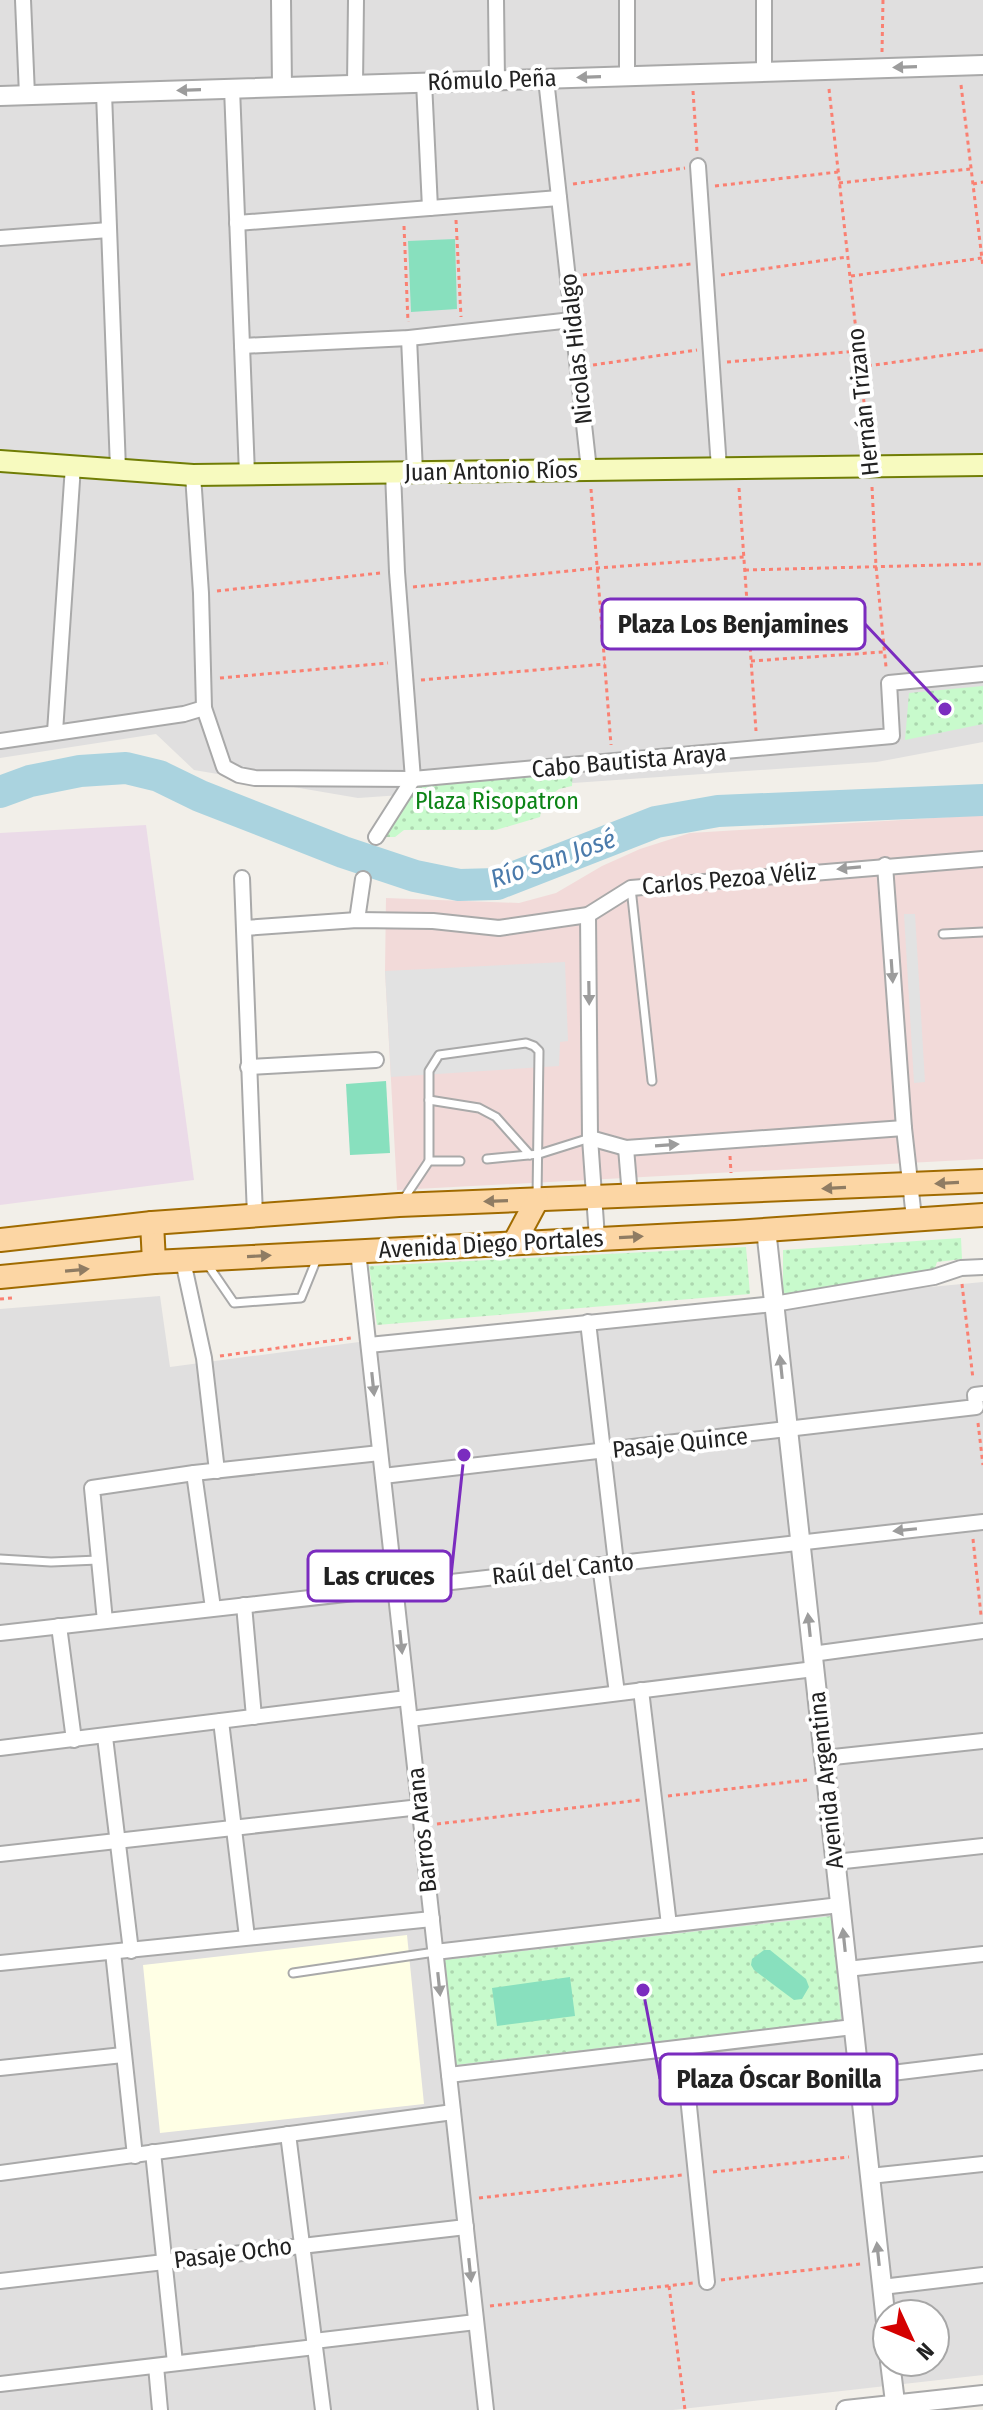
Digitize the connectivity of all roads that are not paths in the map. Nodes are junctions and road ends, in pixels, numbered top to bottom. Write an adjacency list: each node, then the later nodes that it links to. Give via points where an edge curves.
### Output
1 (23, 0): 17 (street)
2 (281, 0): 14 (street)
3 (356, 0): 13 (street)
4 (496, 0): 11 (street)
5 (627, 0): 9 (street)
6 (764, 0): 8 (street)
7 (983, 65): 8 (street, Rómulo Peña, one-way to 8)
8 (764, 72): 9 (street, Rómulo Peña)
9 (627, 76): 10 (street, Rómulo Peña, one-way to 10)
10 (546, 79): 11 (street, Rómulo Peña); 20 (street, Nicolas Hidalgo)
11 (497, 80): 12 (street, Rómulo Peña)
12 (424, 82): 13 (street, Rómulo Peña); 21 (street)
13 (355, 85): 14 (street, Rómulo Peña)
14 (282, 87): 15 (street, Rómulo Peña)
15 (232, 88): 16 (street, Rómulo Peña, one-way to 16); 22 (street)
16 (104, 93): 17 (street, Rómulo Peña); 23 (street)
17 (27, 95): 18 (street, Rómulo Peña)
18 (0, 96)
19 (698, 166): 30 (street, via 711,356)
20 (558, 192): 21 (street); 25 (street, Nicolas Hidalgo)
21 (430, 208): 22 (street)
22 (237, 223): 27 (street)
23 (109, 230): 24 (street); 31 (street)
24 (0, 238)
25 (572, 320): 26 (street); 33 (street, Nicolas Hidalgo)
26 (409, 338): 27 (street); 35 (street)
27 (242, 346): 36 (street)
28 (0, 461): 29 (main road, Juan Antonio Ríos)
29 (73, 466): 31 (main road, Juan Antonio Ríos); 40 (street)
30 (729, 468): 32 (main road, Juan Antonio Ríos); 33 (main road, Juan Antonio Ríos)
31 (118, 469): 37 (main road, Juan Antonio Ríos)
32 (982, 469)
33 (589, 470): 35 (main road, Juan Antonio Ríos)
34 (393, 472): 35 (main road, Juan Antonio Ríos); 36 (main road, Juan Antonio Ríos); 42 (street)
35 (415, 472)
36 (247, 474): 37 (main road, Juan Antonio Ríos)
37 (193, 475): 39 (street)
38 (983, 674): 42 (street, Cabo Bautista Araya, via 889,683 892,736)
39 (204, 708): 40 (street); 42 (street, Cabo Bautista Araya, via 224,767 239,775)
40 (55, 732): 41 (street)
41 (0, 741)
42 (413, 779): 43 (street)
43 (376, 837)
44 (983, 859): 45 (street, Carlos Pezoa Véliz)
45 (885, 865): 48 (street, Carlos Pezoa Véliz, one-way to 48); 58 (street, one-way to 58)
46 (242, 878): 51 (street)
47 (363, 879): 50 (street)
48 (631, 888): 49 (street, Carlos Pezoa Véliz); 56 (lane)
49 (588, 915): 50 (street, Carlos Pezoa Véliz, via 499,928); 59 (street, one-way to 59)
50 (357, 920): 51 (street, Carlos Pezoa Véliz)
51 (244, 928): 55 (street)
52 (983, 932): 53 (lane)
53 (943, 934)
54 (376, 1060): 55 (street)
55 (248, 1067): 72 (street)
56 (652, 1081)
57 (429, 1100): 61 (lane, via 479,1108 496,1117); 61 (lane, via 429,1071 439,1055 534,1046 539,1051); 63 (lane)
58 (904, 1128): 60 (street, one-way to 58); 66 (street)
59 (590, 1138): 60 (street); 61 (lane); 68 (street)
60 (626, 1148): 67 (street)
61 (534, 1154): 62 (lane); 69 (lane)
62 (487, 1159)
63 (429, 1161): 64 (lane); 70 (lane)
64 (460, 1161)
65 (983, 1181): 66 (main road, Avenida Diego Portales, one-way to 66)
66 (912, 1185): 67 (main road, Avenida Diego Portales, one-way to 67); 73 (street)
67 (630, 1196): 68 (main road, Avenida Diego Portales)
68 (594, 1198): 69 (main road, Avenida Diego Portales); 76 (street)
69 (537, 1200): 70 (main road, Avenida Diego Portales, one-way to 70); 78 (main road)
70 (399, 1205): 72 (main road, Avenida Diego Portales)
71 (983, 1215): 73 (main road, Avenida Diego Portales)
72 (255, 1216): 74 (main road, Avenida Diego Portales)
73 (914, 1218): 75 (main road, Avenida Diego Portales)
74 (152, 1223): 77 (main road, Avenida Diego Portales); 82 (main road)
75 (766, 1229): 76 (main road, Avenida Diego Portales, one-way to 75); 85 (street, Avenida Argentina)
76 (597, 1238): 78 (main road, Avenida Diego Portales)
77 (0, 1240)
78 (514, 1243): 79 (main road, Avenida Diego Portales)
79 (358, 1251): 80 (main road, Avenida Diego Portales); 87 (street, Barros Arana)
80 (320, 1253): 81 (main road, Avenida Diego Portales, one-way to 80); 81 (lane, via 301,1298 234,1303)
81 (194, 1260): 82 (main road, Avenida Diego Portales); 92 (street)
82 (154, 1262): 84 (main road, Avenida Diego Portales, one-way to 82)
83 (983, 1267): 85 (street)
84 (0, 1277)
85 (774, 1304): 86 (street); 89 (street, Avenida Argentina, one-way to 85)
86 (588, 1322): 87 (street); 90 (street)
87 (368, 1341): 91 (street, Barros Arana, one-way to 91)
88 (978, 1399): 89 (street, Pasaje Quince)
89 (788, 1431): 90 (street, Pasaje Quince); 96 (street, Avenida Argentina)
90 (603, 1451): 94 (street, Pasaje Quince); 99 (street)
91 (380, 1453): 92 (street); 94 (street, Barros Arana)
92 (217, 1471): 93 (street)
93 (194, 1473): 98 (street, via 92,1488); 103 (street)
94 (383, 1476): 101 (street, Barros Arana)
95 (977, 1522): 96 (street, Raúl del Canto, one-way to 96)
96 (800, 1542): 99 (street, Raúl del Canto); 108 (street, Avenida Argentina, one-way to 96)
97 (0, 1559): 98 (lane)
98 (98, 1560): 104 (street)
99 (616, 1563): 100 (street, Raúl del Canto)
100 (600, 1565): 101 (street, Raúl del Canto); 110 (street)
101 (395, 1588): 102 (street, Raúl del Canto); 111 (street, Barros Arana, one-way to 111)
102 (244, 1605): 103 (street, Raúl del Canto); 112 (street)
103 (213, 1608): 104 (street, Raúl del Canto)
104 (105, 1621): 105 (street, Raúl del Canto)
105 (59, 1626): 107 (street, Raúl del Canto); 116 (street)
106 (983, 1631): 108 (street)
107 (0, 1633)
108 (813, 1662): 109 (street); 119 (street, Avenida Argentina)
109 (641, 1690): 110 (street); 128 (street)
110 (617, 1693): 113 (street)
111 (407, 1698): 112 (street); 113 (street, Barros Arana)
112 (254, 1717): 114 (street)
113 (410, 1719): 120 (street, Barros Arana)
114 (221, 1721): 115 (street); 121 (street)
115 (105, 1737): 116 (street); 122 (street)
116 (74, 1740): 118 (street)
117 (983, 1741): 119 (street)
118 (0, 1748)
119 (824, 1758): 125 (street, Avenida Argentina)
120 (420, 1807): 121 (street); 127 (street, Barros Arana)
121 (234, 1828): 122 (street); 129 (street)
122 (118, 1841): 124 (street); 130 (street)
123 (983, 1846): 125 (street)
124 (0, 1854)
125 (835, 1862): 126 (street, Avenida Argentina)
126 (840, 1905): 128 (street); 135 (street, Avenida Argentina, one-way to 126)
127 (432, 1919): 129 (street); 132 (street, Barros Arana)
128 (669, 1925): 132 (street)
129 (247, 1937): 130 (street)
130 (131, 1951): 131 (street)
131 (113, 1952): 134 (street); 139 (street)
132 (435, 1952): 136 (lane); 142 (street, Barros Arana, one-way to 142)
133 (983, 1954): 135 (street)
134 (0, 1963)
135 (847, 1969): 137 (street, Avenida Argentina)
136 (293, 1973)
137 (853, 2027): 138 (street); 143 (street, Avenida Argentina)
138 (683, 2048): 142 (street); 156 (street)
139 (123, 2055): 141 (street); 147 (street)
140 (983, 2062): 143 (street)
141 (0, 2068)
142 (449, 2075): 144 (street, Barros Arana)
143 (859, 2077): 150 (street, Avenida Argentina)
144 (453, 2112): 145 (street); 151 (street, Barros Arana)
145 (288, 2134): 146 (street); 152 (street)
146 (153, 2152): 147 (street); 153 (street)
147 (135, 2156): 149 (street)
148 (983, 2164): 150 (street)
149 (0, 2173)
150 (870, 2176): 157 (street, Avenida Argentina, one-way to 150)
151 (466, 2227): 152 (street, Pasaje Ocho); 159 (street, Barros Arana, one-way to 159)
152 (302, 2245): 153 (street, Pasaje Ocho); 160 (street)
153 (165, 2261): 155 (street, Pasaje Ocho); 161 (street)
154 (983, 2275): 157 (street)
155 (0, 2281)
156 (707, 2282)
157 (882, 2287): 158 (street, Avenida Argentina)
158 (883, 2298)
159 (475, 2315): 160 (street); 169 (street, Barros Arana)
160 (314, 2344): 161 (street); 168 (street)
161 (175, 2363): 162 (street)
162 (156, 2366): 164 (street); 167 (street)
163 (892, 2378): 166 (street)
164 (0, 2384)
165 (983, 2395): 166 (street)
166 (895, 2407): 170 (street)
167 (160, 2410)
168 (323, 2410)
169 (486, 2410)
170 (846, 2410)

